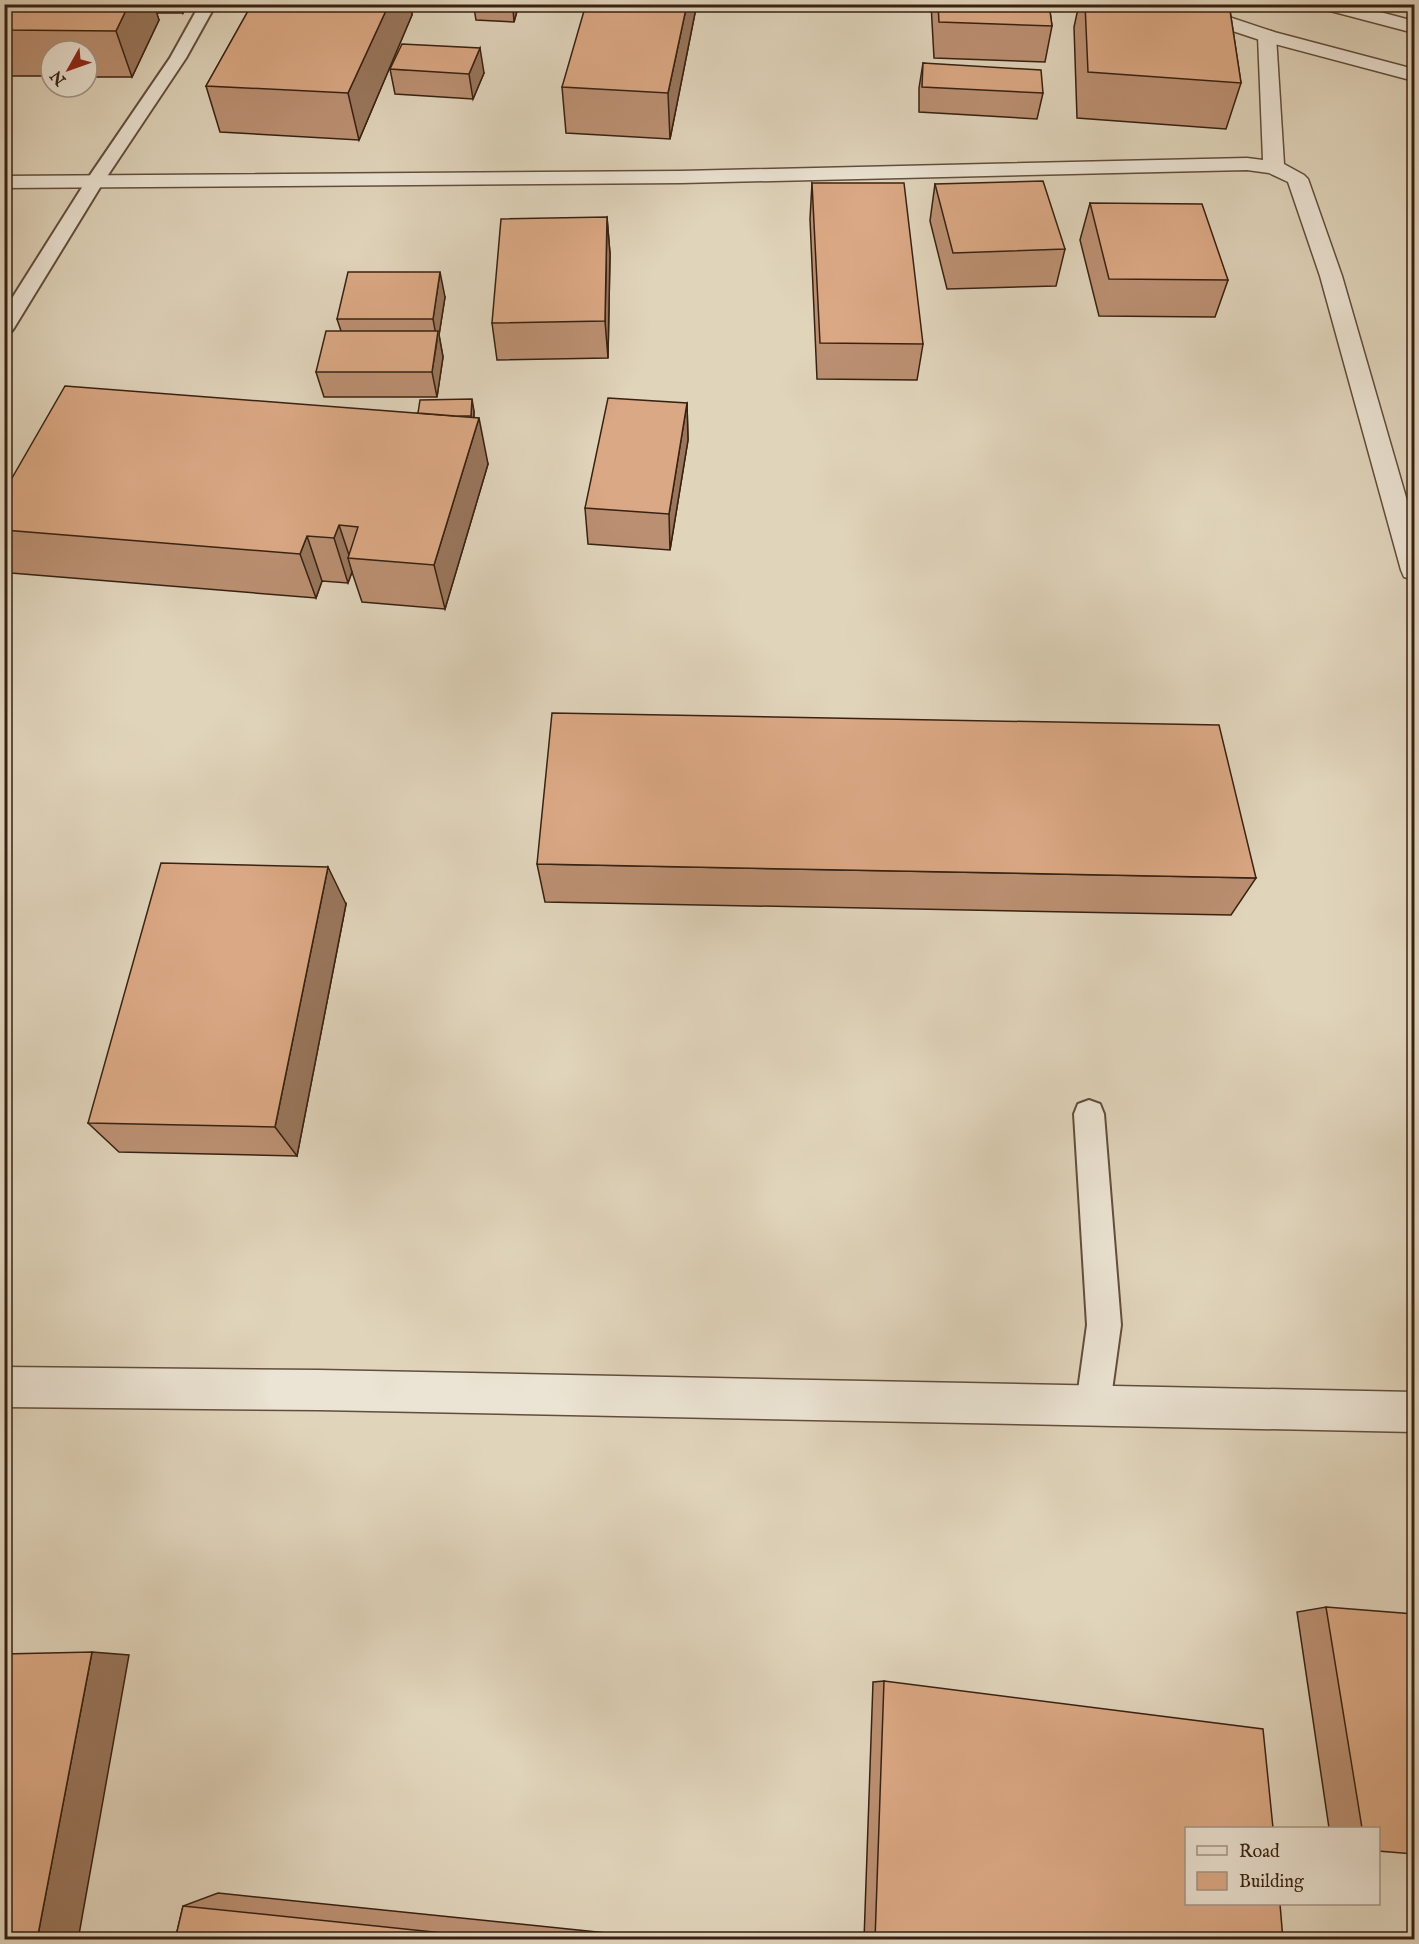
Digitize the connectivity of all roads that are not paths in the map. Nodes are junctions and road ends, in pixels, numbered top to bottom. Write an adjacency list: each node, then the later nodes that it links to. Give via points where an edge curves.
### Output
1 (208, 4): 9 (lane, via 178,58)
2 (1170, 4): 5 (street)
3 (1326, 5): 4 (street); 6 (street)
4 (1414, 27)
5 (1267, 36): 6 (street); 8 (street)
6 (1290, 42): 7 (street)
7 (1414, 75)
8 (1274, 167): 9 (street, via 1247,164 681,177); 12 (street, via 1297,179 1331,276)
9 (95, 181): 10 (street); 11 (lane)
10 (4, 182)
11 (4, 328)
12 (1414, 570)
13 (1089, 1114): 15 (lane, via 1104,1325)
14 (4, 1387): 15 (street)
15 (1093, 1405): 16 (street)
16 (1414, 1412)

